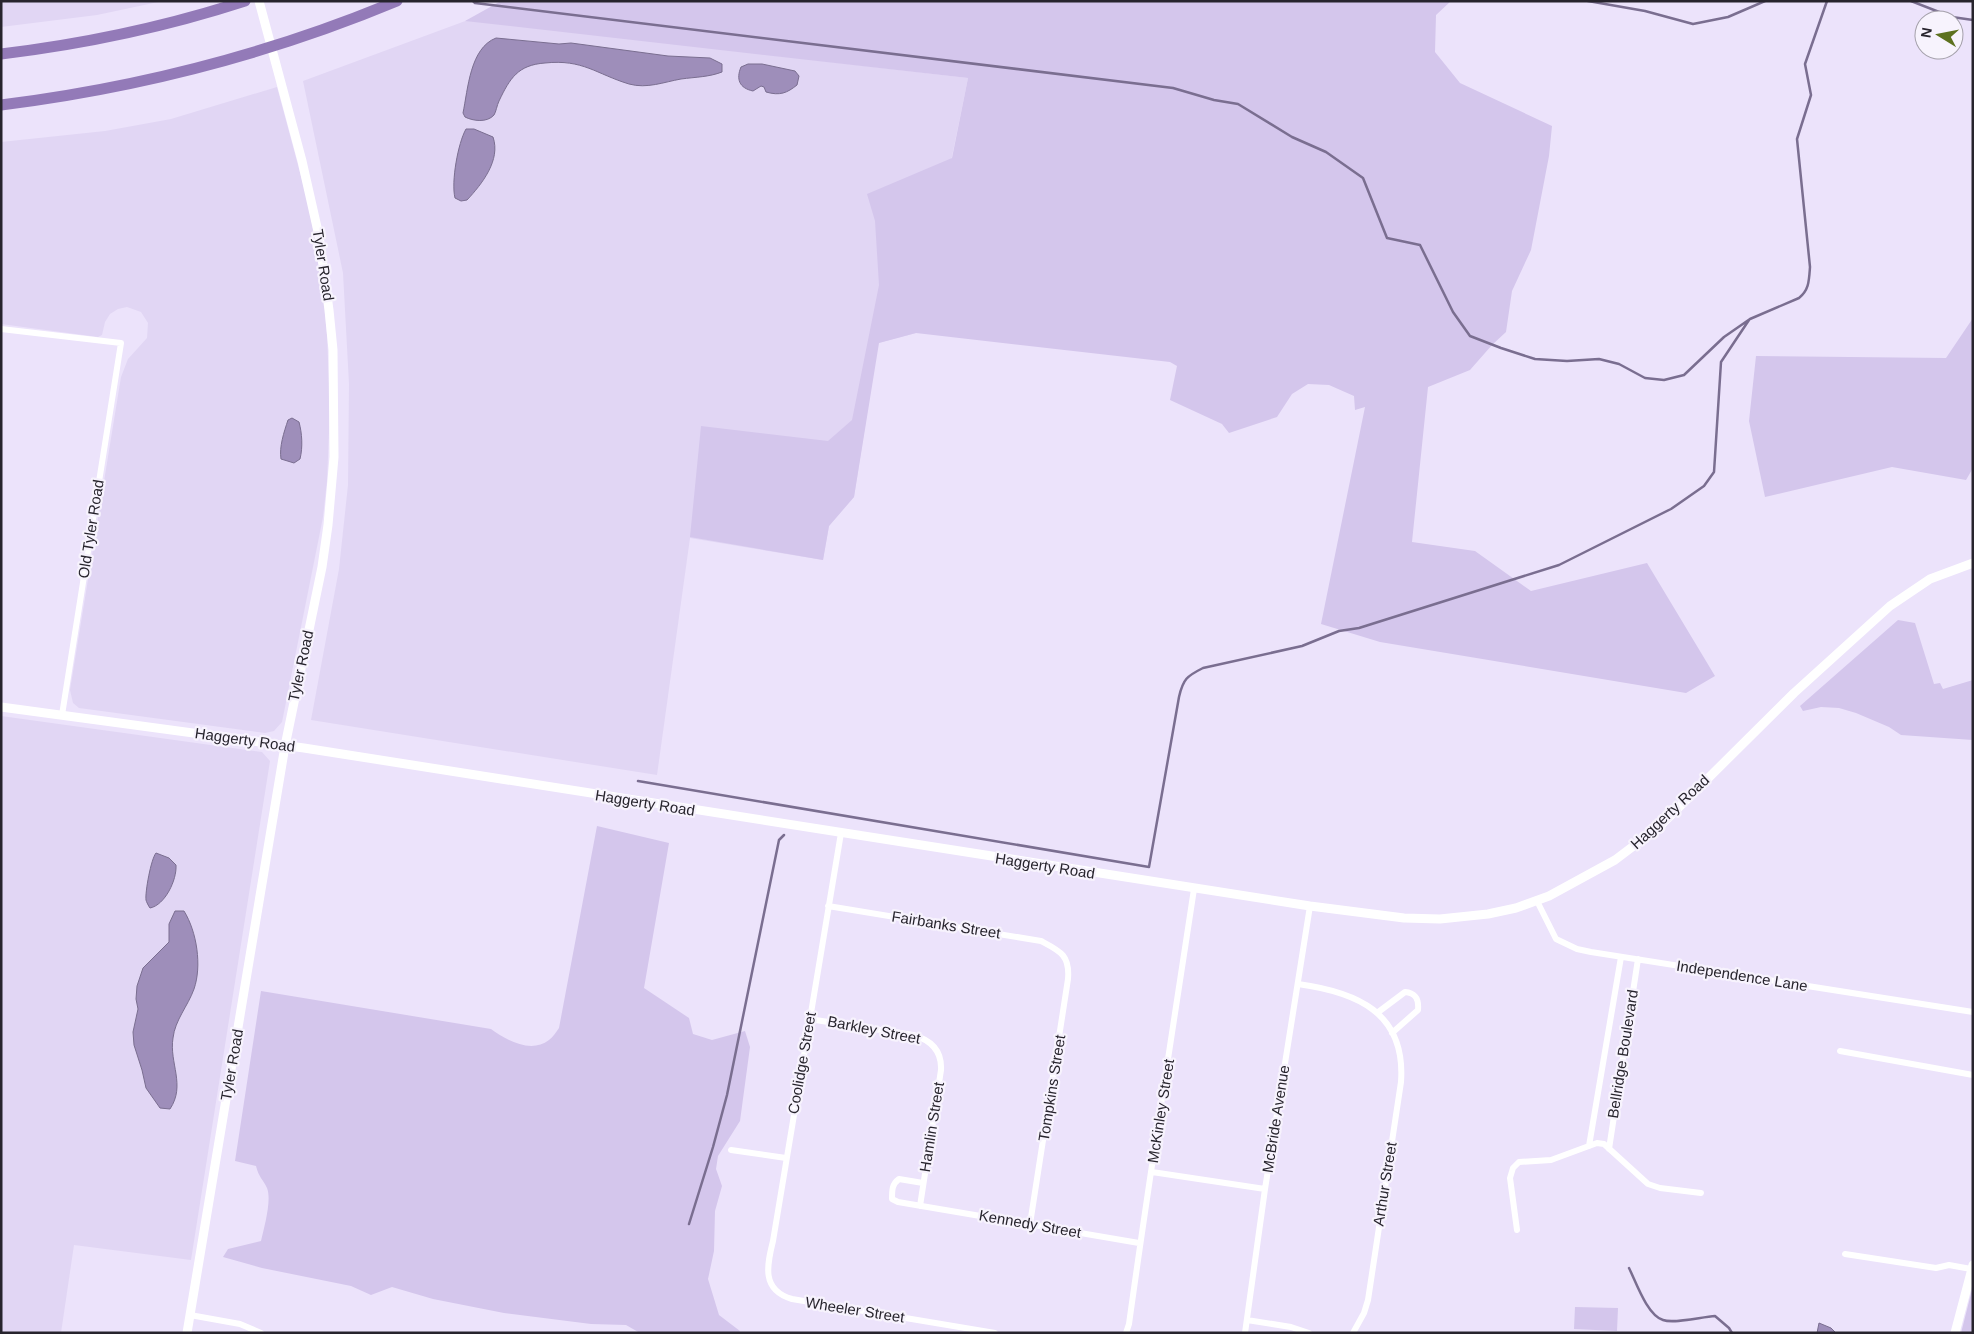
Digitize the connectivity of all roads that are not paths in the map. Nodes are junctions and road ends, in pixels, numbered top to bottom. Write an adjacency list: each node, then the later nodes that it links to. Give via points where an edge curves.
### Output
1 (245, 1): 4 (highway, via 130,33)
2 (259, 1): 10 (main road, Tyler Road, via 312,202 323,262 332,350 332,493 323,558)
3 (397, 1): 5 (highway, via 319,32 201,67 117,87)
4 (1, 54)
5 (1, 105)
6 (1, 329): 9 (street, Old Tyler Road, via 120,343)
7 (1973, 563): 13 (main road, Haggerty Road, via 1930,579 1890,606 1794,693 1660,826 1599,871)
8 (1, 707): 9 (main road, Haggerty Road)
9 (62, 715): 10 (main road, Haggerty Road)
10 (285, 746): 11 (main road, Haggerty Road); 42 (main road, Tyler Road)
11 (841, 833): 12 (main road, Haggerty Road); 14 (street, Coolidge Street)
12 (1194, 889): 15 (main road, Haggerty Road); 31 (street, McKinley Street)
13 (1537, 901): 15 (main road, Haggerty Road, via 1488,914 1440,919 1404,918); 17 (street, Independence Lane, via 1556,939 1578,949)
14 (828, 906): 16 (street, Fairbanks Street, via 1041,941); 22 (street, Coolidge Street)
15 (1310, 906): 19 (street, McBride Avenue)
16 (1062, 953): 36 (street, Tompkins Street, via 1067,962 1068,979)
17 (1621, 957): 18 (street, Independence Lane); 27 (street, Bellridge Boulevard)
18 (1638, 959): 21 (street, Independence Lane); 28 (street, Bellridge Boulevard)
19 (1298, 984): 20 (street, Arthur Street, via 1343,993); 33 (street, McBride Avenue)
20 (1377, 1012): 23 (street, Arthur Street); 23 (street, via 1405,992 1417,997 1418,1010)
21 (1973, 1012)
22 (809, 1018): 24 (street, Barkley Street, via 913,1035); 30 (street, Coolidge Street)
23 (1392, 1033): 51 (street, Arthur Street, via 1400,1055 1401,1082 1368,1300)
24 (935, 1048): 32 (street, Hamlin Street, via 941,1070)
25 (1840, 1052): 26 (street)
26 (1973, 1075)
27 (1589, 1146): 28 (street, via 1604,1144); 37 (street, via 1551,1160 1526,1161 1516,1165 1510,1178)
28 (1609, 1149): 34 (street, via 1648,1184)
29 (731, 1150): 30 (street)
30 (786, 1158): 41 (street, Coolidge Street, via 767,1264 769,1278)
31 (1152, 1172): 33 (street); 38 (street, McKinley Street)
32 (923, 1183): 35 (street, Hamlin Street); 35 (street, Kennedy Street, via 899,1179 892,1189 892,1198 898,1202)
33 (1265, 1189): 43 (street, McBride Avenue)
34 (1701, 1194)
35 (920, 1206): 36 (street, Kennedy Street)
36 (1030, 1224): 38 (street, Kennedy Street)
37 (1517, 1230)
38 (1139, 1243): 48 (street, McKinley Street)
39 (1845, 1254): 40 (street, via 1936,1268 1948,1265)
40 (1972, 1267): 52 (main road)
41 (777, 1291): 44 (street, Wheeler Street, via 792,1300)
42 (190, 1315): 45 (main road, Tyler Road); 46 (street, via 240,1324)
43 (1247, 1320): 49 (street, McBride Avenue); 50 (street)
44 (958, 1330): 47 (street, Wheeler Street)
45 (187, 1333)
46 (261, 1333)
47 (995, 1333)
48 (1126, 1333)
49 (1245, 1333)
50 (1309, 1333)
51 (1352, 1333)
52 (1956, 1333)

